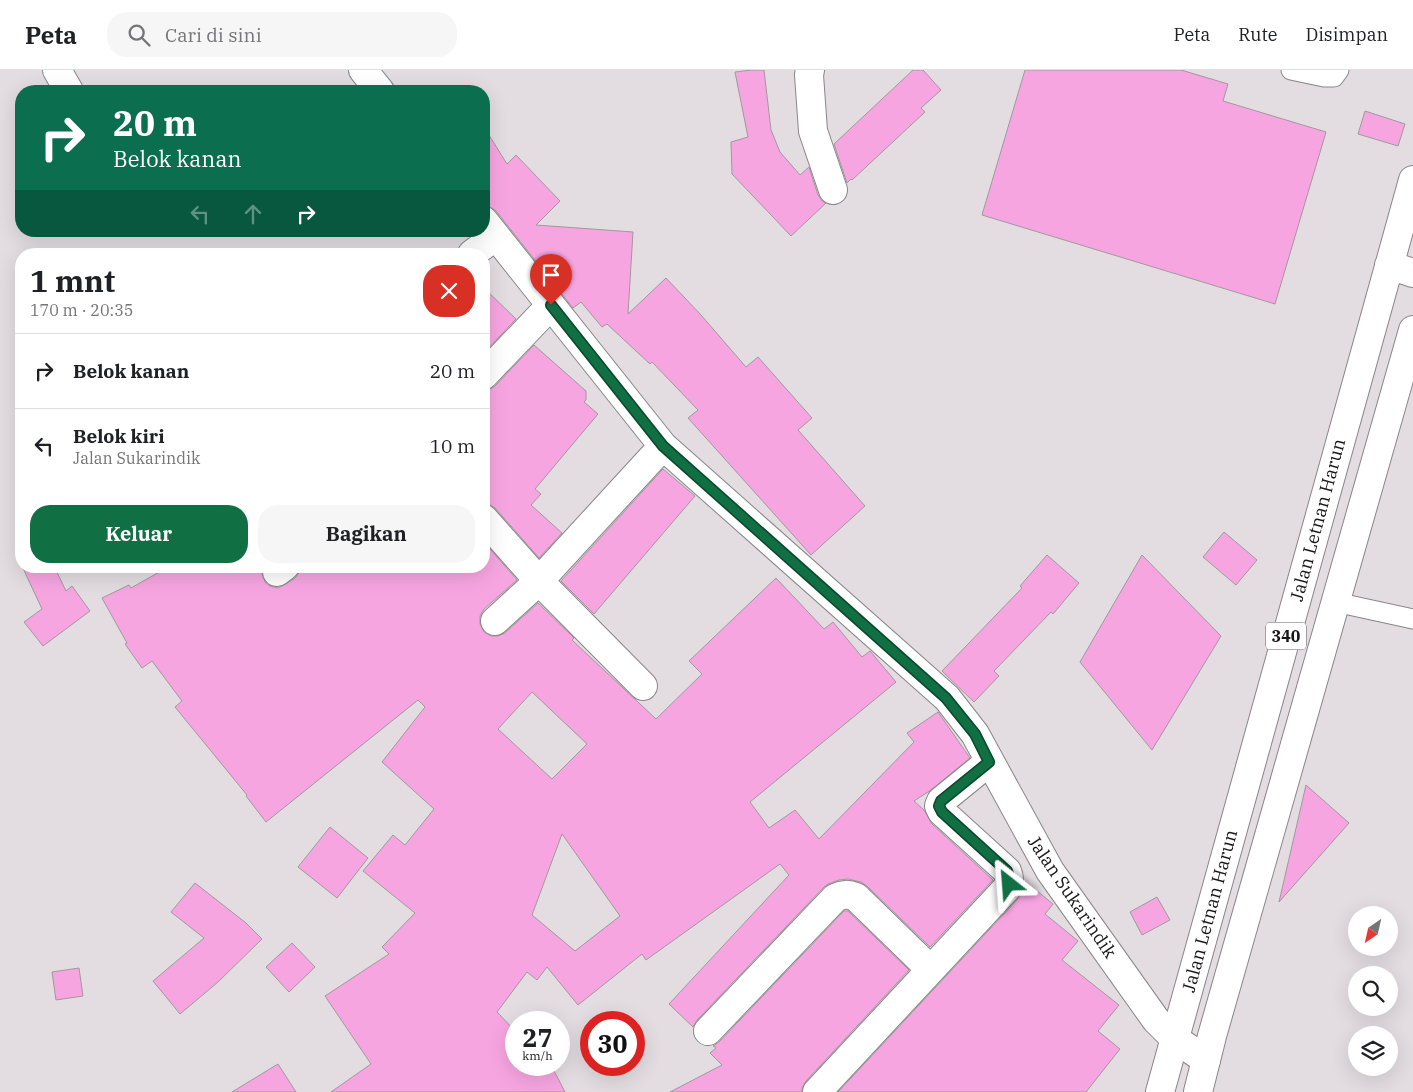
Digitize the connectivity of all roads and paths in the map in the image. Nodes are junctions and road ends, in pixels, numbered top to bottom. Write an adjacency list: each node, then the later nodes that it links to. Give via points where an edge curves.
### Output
1 (57, 70): 6 (street)
2 (363, 70): 7 (street)
3 (810, 70): 9 (street, via 813,131)
4 (1291, 70): 5 (lane, via 1334,77)
5 (1339, 70)
6 (66, 85)
7 (375, 85)
8 (1413, 180): 13 (street, Jalan Letnan Harun / 340)
9 (833, 190)
10 (490, 229): 14 (street, Jalan Sukarindik)
11 (484, 237): 12 (street)
12 (476, 248)
13 (1401, 269): 27 (street, Jalan Letnan Harun / 340)
14 (551, 305): 16 (street); 17 (street, Jalan Sukarindik)
15 (1413, 330): 20 (street, Jalan Letnan Harun / 340)
16 (490, 369)
17 (663, 446): 19 (street); 24 (street, Jalan Sukarindik, via 946,698 975,734)
18 (490, 526): 19 (street)
19 (539, 581): 22 (street); 23 (street)
20 (1335, 602): 21 (lane); 28 (street, Jalan Letnan Harun / 340)
21 (1413, 619)
22 (495, 621)
23 (642, 686)
24 (989, 762): 25 (street, via 939,806 1007,871 1009,884); 27 (street, Jalan Sukarindik, via 1050,870 1156,1020)
25 (930, 969): 26 (street, via 856,897 842,894); 29 (street)
26 (708, 1031)
27 (1175, 1039): 28 (street, Jalan Sukarindik); 30 (street, Jalan Letnan Harun / 340)
28 (1206, 1060): 31 (street, Jalan Letnan Harun / 340)
29 (816, 1092)
30 (1160, 1092)
31 (1198, 1092)

